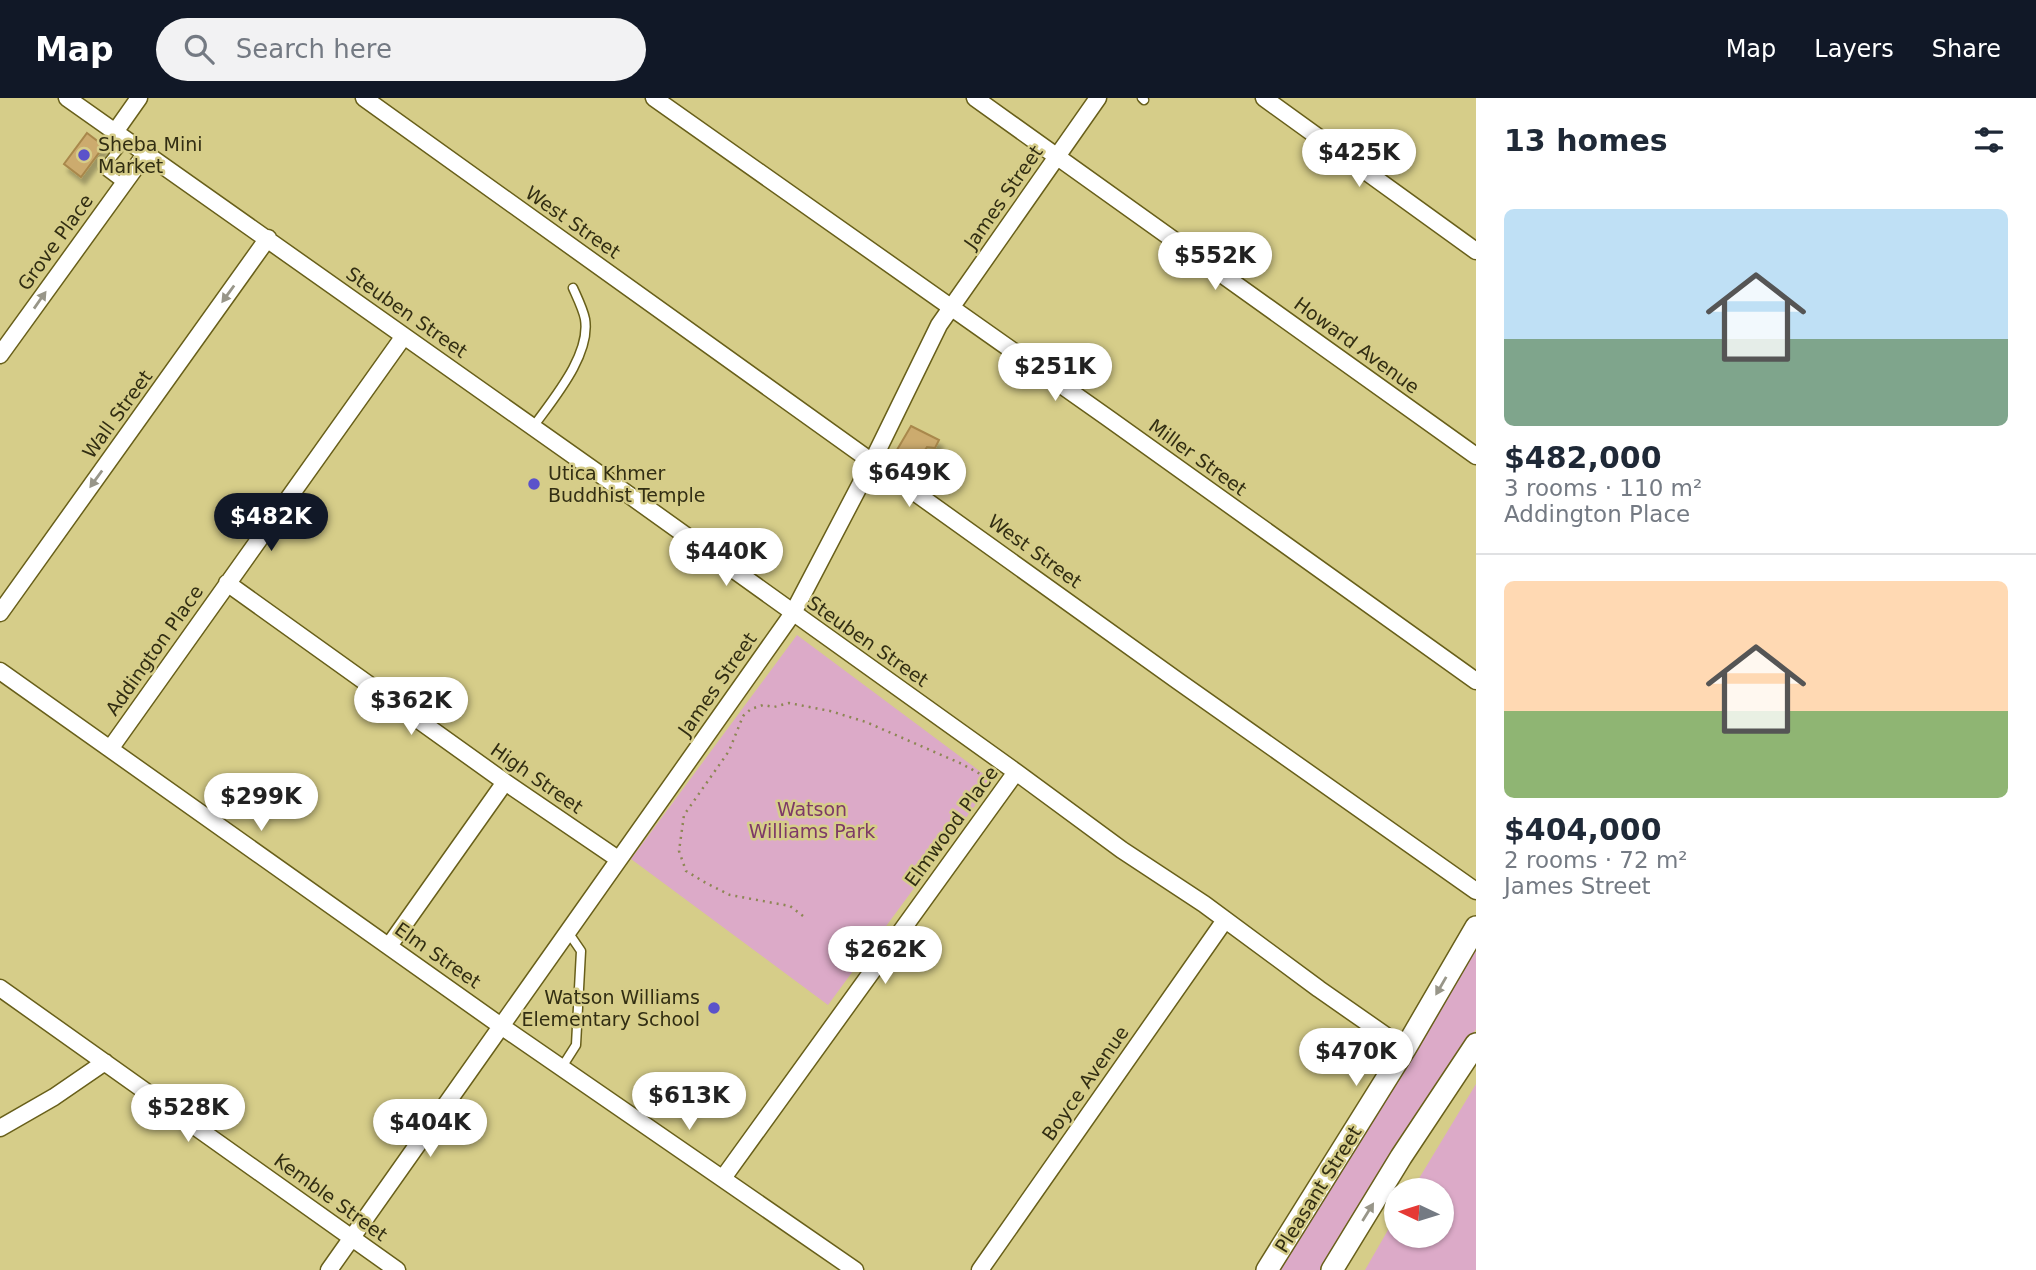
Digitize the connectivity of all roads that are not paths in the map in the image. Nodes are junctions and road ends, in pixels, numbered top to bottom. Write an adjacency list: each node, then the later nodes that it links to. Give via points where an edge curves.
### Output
1 (67, 98): 8 (street, Steuben Street)
2 (139, 98): 8 (street)
3 (364, 98): 20 (street, West Street)
4 (654, 98): 15 (street, Miller Street)
5 (975, 98): 10 (street, Howard Avenue)
6 (1098, 98): 10 (street, James Street)
7 (1264, 98): 13 (street)
8 (120, 136): 9 (street, Steuben Street); 11 (lane, via 103,169)
9 (146, 153): 11 (street, Grove Place); 12 (street, Steuben Street)
10 (1058, 157): 15 (street, James Street); 19 (street, Howard Avenue)
11 (123, 184): 17 (street, Grove Place, one-way to 11)
12 (268, 238): 16 (street, Steuben Street); 23 (street, Wall Street, one-way to 23)
13 (1476, 251)
14 (573, 288): 18 (lane, via 585,318 585,343)
15 (951, 307): 20 (street, James Street); 25 (street, Miller Street)
16 (404, 336): 18 (street, Steuben Street); 21 (street, Addington Place)
17 (0, 355)
18 (533, 427): 22 (street, Steuben Street)
19 (1476, 456)
20 (873, 460): 22 (street, James Street); 30 (street, West Street)
21 (227, 583): 26 (street, Addington Place); 28 (street, High Street)
22 (793, 613): 27 (street, Steuben Street); 29 (street, James Street)
23 (0, 614)
24 (0, 671): 26 (street, Elm Street)
25 (1476, 681)
26 (110, 749): 34 (street, Elm Street)
27 (1016, 772): 31 (street, Steuben Street); 42 (street, Elmwood Place)
28 (506, 782): 29 (street, High Street); 34 (street)
29 (618, 859): 33 (street, James Street)
30 (1476, 891)
31 (1225, 920): 38 (street, Steuben Street); 47 (street, Boyce Avenue)
32 (1476, 927): 38 (street, Pleasant Street, one-way to 38)
33 (568, 932): 36 (street, James Street); 40 (lane, via 581,951 576,1045)
34 (389, 946): 36 (street, Elm Street)
35 (0, 988): 39 (street, Kemble Street)
36 (501, 1026): 40 (street, Elm Street); 43 (street, James Street)
37 (1476, 1044): 49 (street, one-way to 37)
38 (1405, 1049): 48 (street, Pleasant Street)
39 (105, 1062): 41 (street); 43 (street, Kemble Street)
40 (562, 1067): 42 (street, Elm Street)
41 (0, 1128)
42 (723, 1178): 46 (street, Elm Street)
43 (351, 1238): 44 (street, James Street); 45 (street, Kemble Street)
44 (329, 1270)
45 (397, 1270)
46 (855, 1270)
47 (980, 1270)
48 (1267, 1270)
49 (1332, 1270)

